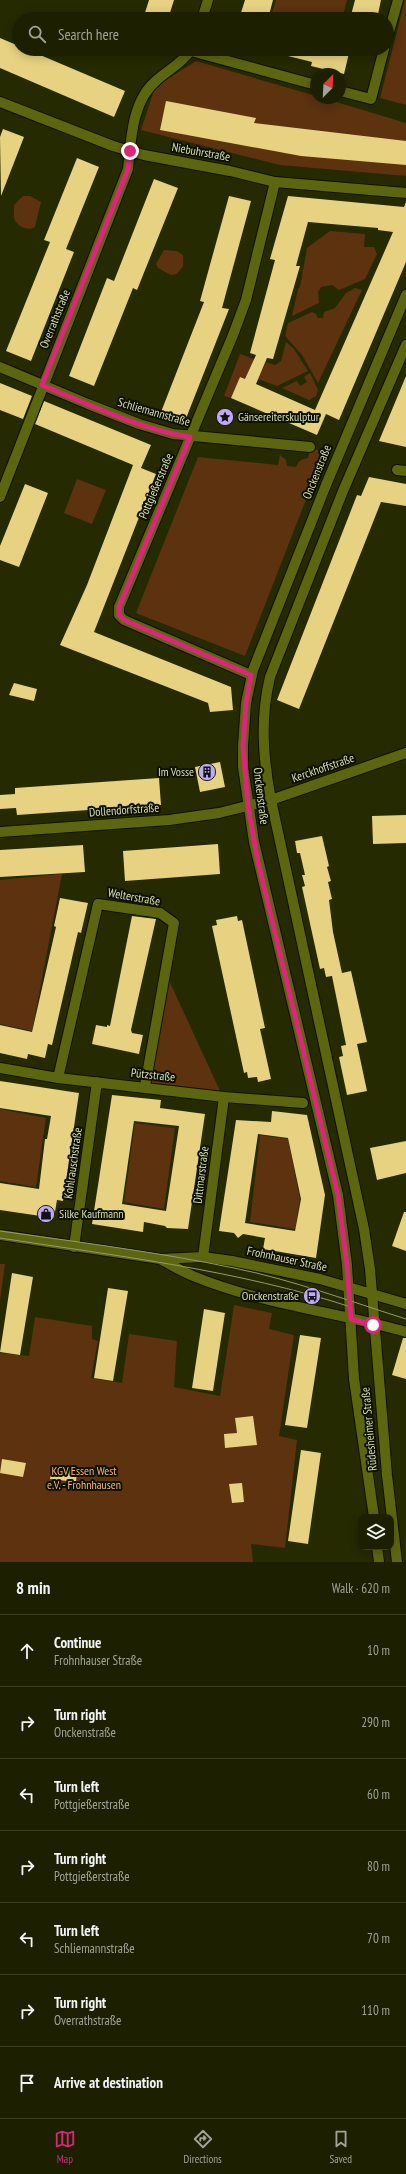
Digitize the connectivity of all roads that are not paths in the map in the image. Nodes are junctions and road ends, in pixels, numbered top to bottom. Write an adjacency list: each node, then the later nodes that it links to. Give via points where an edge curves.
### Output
1 (208, 0): 3 (street)
2 (398, 0): 4 (street)
3 (204, 12)
4 (394, 14)
5 (184, 56): 11 (street, Overrathstraße, via 145,91 132,131)
6 (212, 56): 8 (street)
7 (382, 56): 9 (street, via 371,99)
8 (310, 83)
9 (346, 93)
10 (0, 102): 11 (street, Niebuhrstraße)
11 (130, 151): 12 (street, Niebuhrstraße); 17 (street, Overrathstraße, via 128,169)
12 (276, 182): 13 (street, Niebuhrstraße); 18 (street, Pottgießerstraße, via 246,300)
13 (406, 193)
14 (406, 295): 21 (street, Onckenstraße, via 328,478)
15 (406, 345): 23 (street, Onckenstraße, via 343,491 270,677 264,702 263,749)
16 (0, 367): 17 (street, Schliemannstraße)
17 (42, 385): 18 (street, Schliemannstraße, via 139,424); 20 (street, Overrathstraße)
18 (190, 437): 19 (street, Schliemannstraße); 21 (street, Pottgießerstraße, via 119,607 119,615 124,620)
19 (310, 448)
20 (0, 497)
21 (251, 675): 24 (street, Onckenstraße, via 243,746)
22 (406, 753): 23 (street, Kerckhoffstraße)
23 (271, 800): 24 (street, Kerckhoffstraße); 37 (street, Onckenstraße, via 362,1219)
24 (248, 806): 25 (street, Dollendorfstraße, via 213,815 169,820); 36 (street, Onckenstraße, via 258,862 338,1195)
25 (0, 832)
26 (0, 1068): 27 (street, Pützstraße)
27 (58, 1078): 28 (street, Pützstraße); 29 (street, Welterstraße, via 98,904 160,913 174,923)
28 (97, 1082): 29 (street, Pützstraße); 33 (street, Kohlrauschstraße)
29 (145, 1086): 30 (street, Pützstraße)
30 (224, 1097): 31 (street, Pützstraße); 34 (street, Dittmarstraße)
31 (303, 1103)
32 (0, 1235): 33 (street, Frohnhauser Straße)
33 (74, 1246): 35 (street, Frohnhauser Straße)
34 (203, 1257): 35 (street, Frohnhauser Straße); 36 (street, Frohnhauser Straße)
35 (160, 1259): 39 (street, Frohnhauser Straße, via 192,1276 233,1289)
36 (347, 1286): 37 (street, Frohnhauser Straße); 39 (street, Onckenstraße)
37 (372, 1293): 38 (street, Frohnhauser Straße); 40 (street, Rüdesheimer Straße)
38 (406, 1304)
39 (351, 1319): 40 (street, Frohnhauser Straße); 42 (street, Rüdesheimer Straße, via 354,1379)
40 (373, 1325): 41 (street, Frohnhauser Straße); 45 (street, Rüdesheimer Straße, via 386,1475)
41 (406, 1332)
42 (374, 1514)
43 (377, 1550): 44 (street)
44 (379, 1562)
45 (397, 1562)

